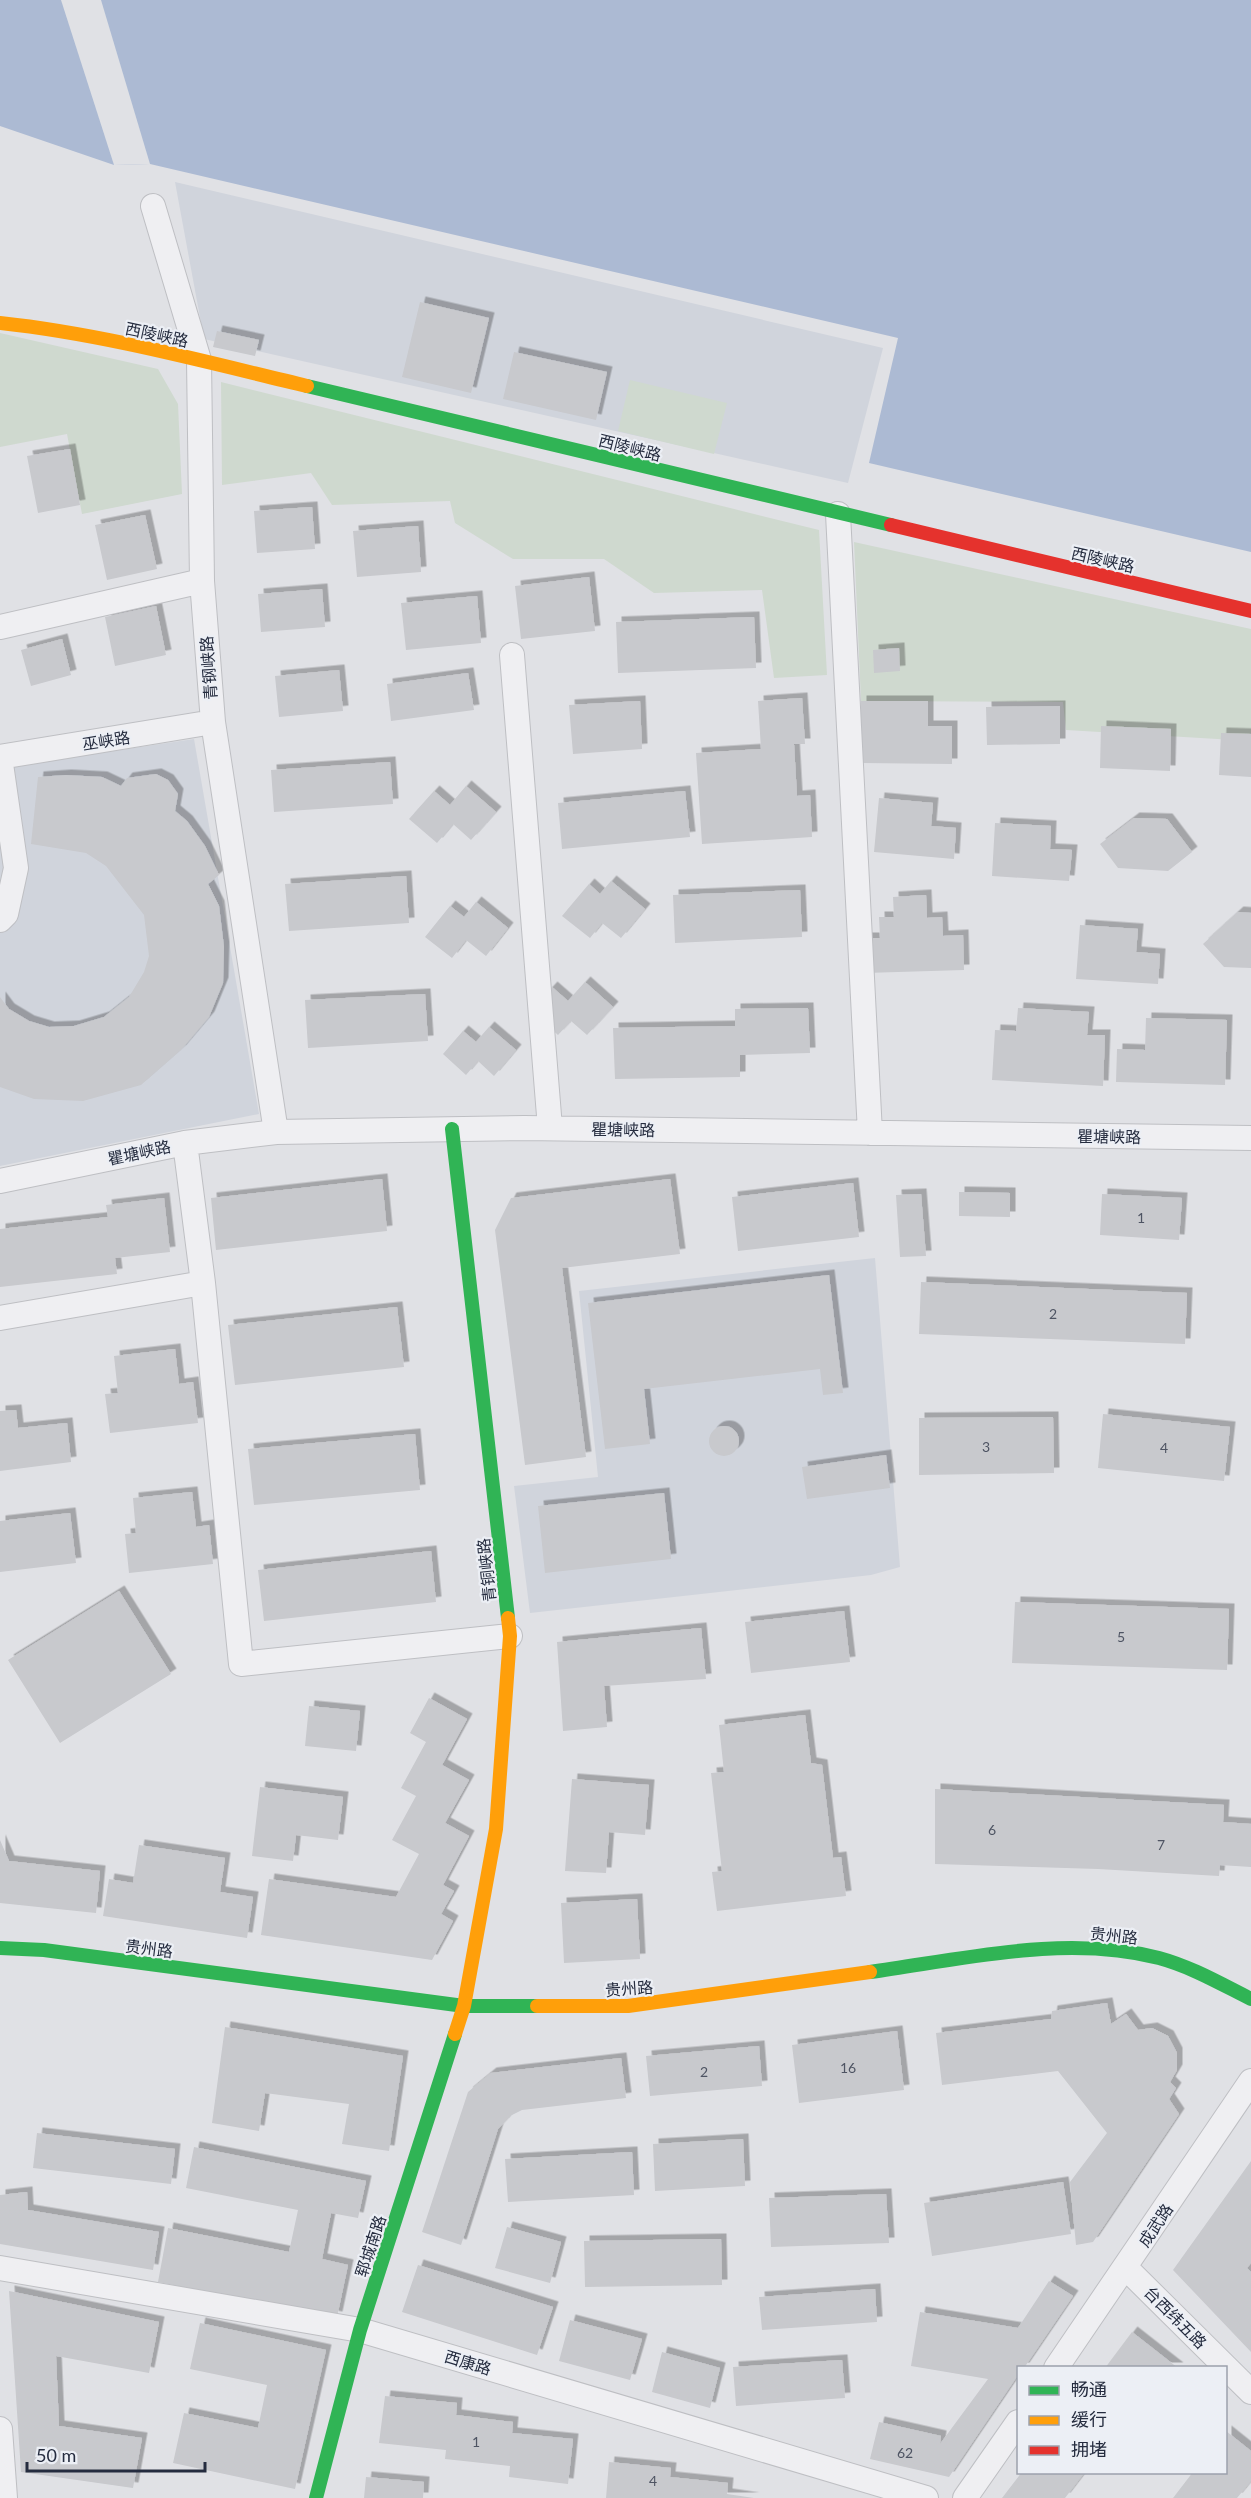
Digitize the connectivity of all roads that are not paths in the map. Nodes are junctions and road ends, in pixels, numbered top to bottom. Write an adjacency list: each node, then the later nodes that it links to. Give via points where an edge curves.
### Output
1 (153, 206): 3 (street, 青钢峡路)
2 (0, 323): 3 (street, 西陵峡路)
3 (199, 360): 4 (street, 西陵峡路); 5 (street, 青钢峡路)
4 (838, 514): 6 (street, 西陵峡路); 15 (street)
5 (202, 581): 7 (street); 9 (street, 青钢峡路)
6 (1251, 611)
7 (0, 627)
8 (512, 655): 12 (street)
9 (213, 722): 10 (street, 巫峡路); 14 (street, 青钢峡路)
10 (0, 758): 11 (street, via 16,868 6,914)
11 (0, 920)
12 (550, 1128): 13 (street, 瞿塘峡路); 15 (street, 瞿塘峡路)
13 (452, 1129): 14 (street, 瞿塘峡路); 21 (street, 青铜峡路)
14 (276, 1132): 17 (street, 瞿塘峡路)
15 (870, 1133): 16 (street, 瞿塘峡路)
16 (1251, 1138)
17 (185, 1143): 18 (street, 瞿塘峡路); 19 (street)
18 (0, 1181)
19 (203, 1283): 20 (street); 21 (street, via 241,1664)
20 (0, 1318)
21 (510, 1636): 24 (street, 青铜峡路, via 496,1829)
22 (0, 1948): 24 (street, 贵州路, via 44,1950)
23 (1251, 1999): 24 (street, 贵州路, via 1163,1959 1131,1952 1072,1948 1023,1951 628,2006)
24 (464, 2006): 28 (street, 郓城南路)
25 (1251, 2081): 27 (street, 成武路)
26 (0, 2268): 28 (street, 西康路)
27 (1126, 2268): 29 (street, 成武路); 30 (street, 台西纬五路)
28 (360, 2330): 36 (street, 郓城南路); 37 (street, 西康路)
29 (1057, 2366)
30 (1225, 2366)
31 (1227, 2368): 32 (street, 台西纬五路)
32 (1251, 2392)
33 (1017, 2423): 38 (street)
34 (0, 2429): 35 (street)
35 (5, 2498)
36 (316, 2498)
37 (926, 2498)
38 (965, 2498)

